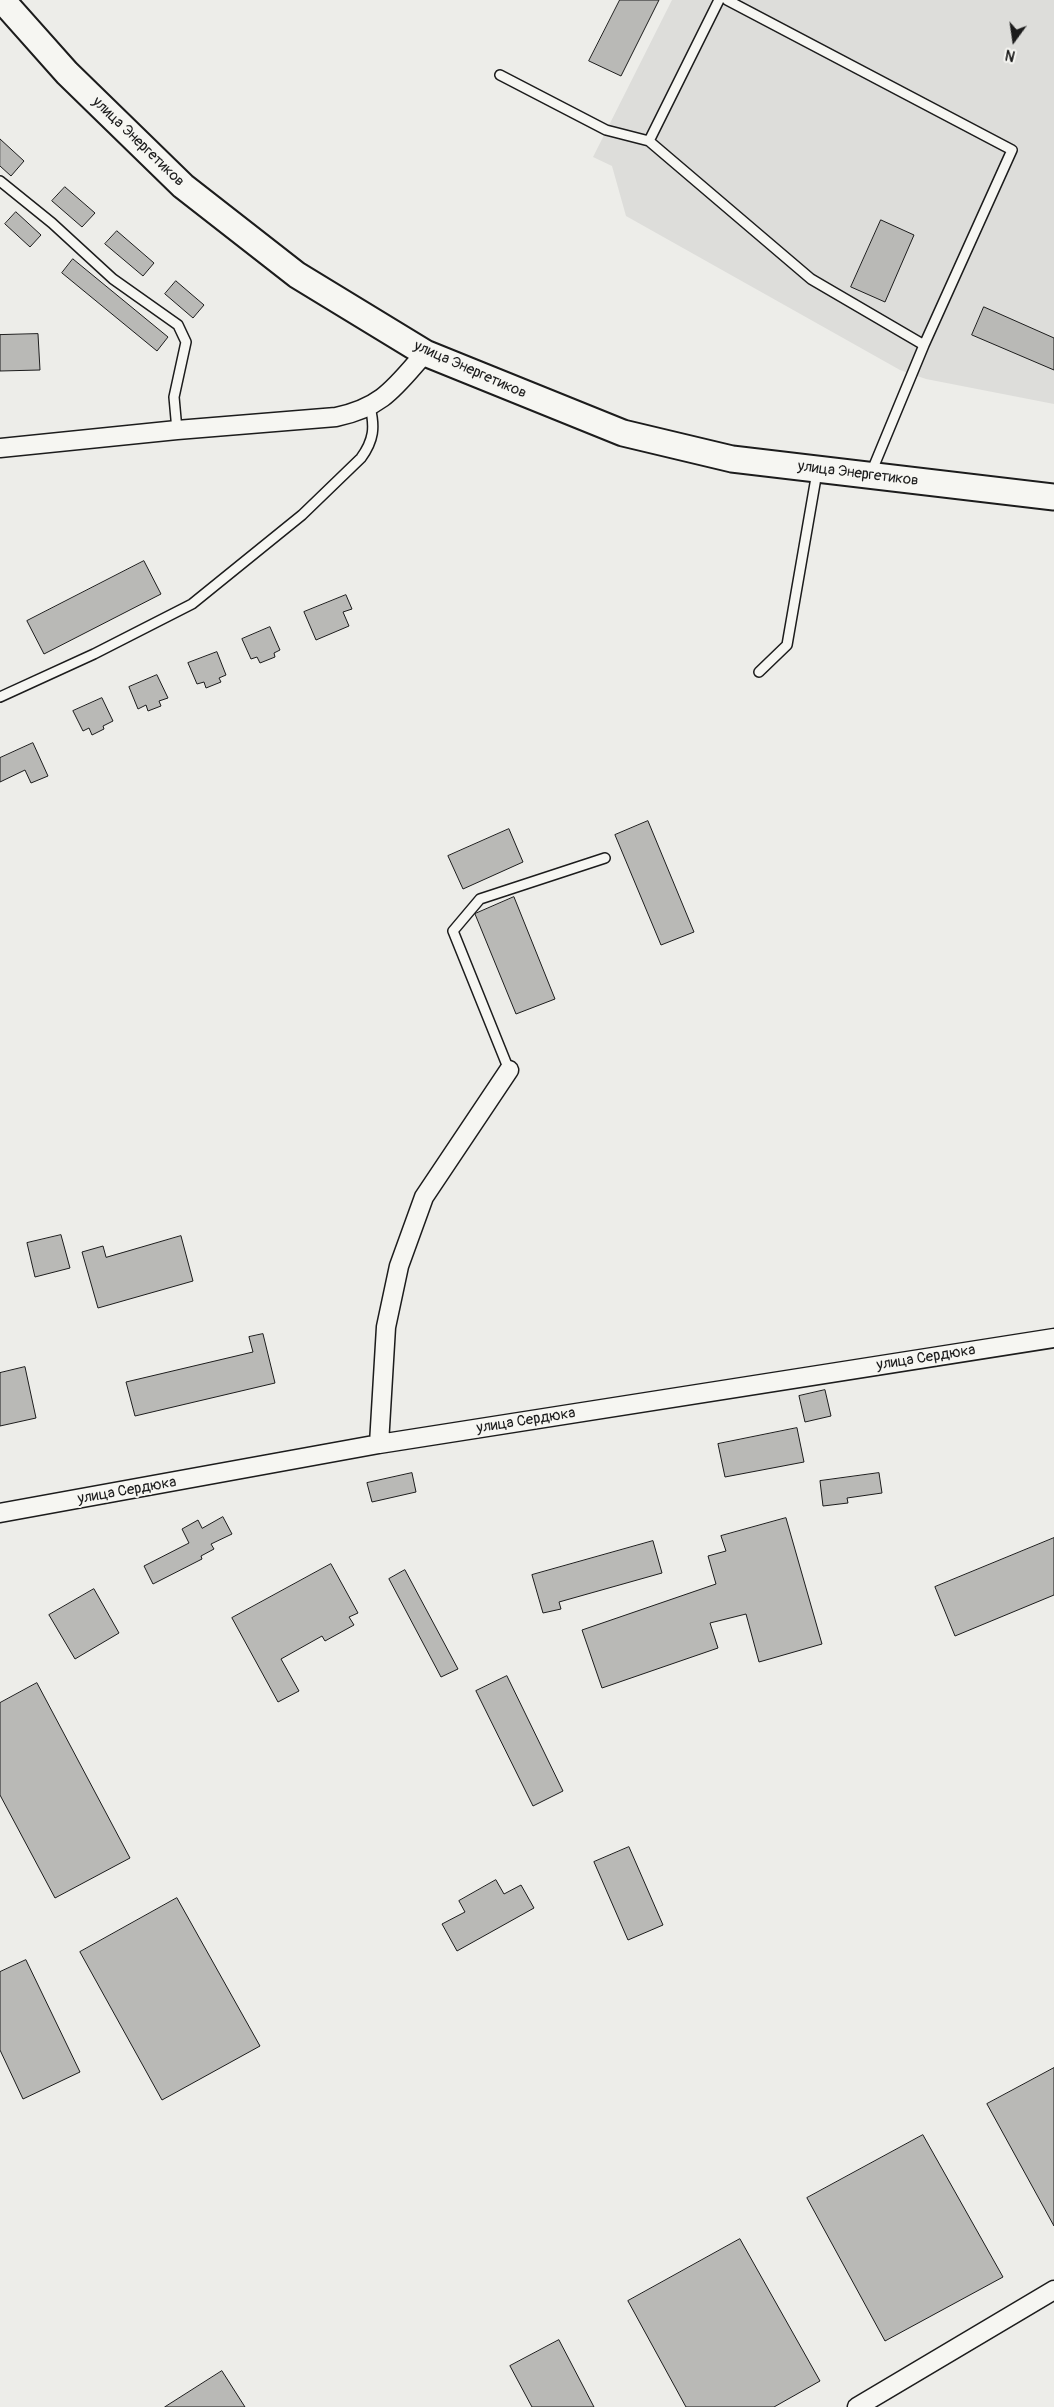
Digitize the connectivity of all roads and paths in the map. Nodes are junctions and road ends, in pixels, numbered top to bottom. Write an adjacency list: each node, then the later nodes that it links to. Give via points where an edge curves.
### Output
1 (2, 0): 8 (main road, улица Энергетиков, via 67,73 183,186 297,275)
2 (719, 0): 5 (lane)
3 (727, 0): 7 (lane, via 1012,150)
4 (500, 75): 5 (lane, via 606,130)
5 (650, 141): 7 (lane, via 811,279)
6 (0, 182): 10 (lane, via 52,223 113,279 178,325 186,342 174,397)
7 (924, 345): 13 (lane)
8 (425, 353): 9 (street, via 389,395); 12 (main road, улица Энергетиков, via 623,433 732,459)
9 (370, 407): 10 (street, via 336,417); 16 (lane, via 374,434 361,458 302,516 192,604)
10 (177, 430): 11 (street)
11 (0, 448)
12 (817, 469): 13 (main road, улица Энергетиков); 15 (lane, via 787,645)
13 (870, 475): 14 (main road, улица Энергетиков)
14 (1054, 497)
15 (759, 672)
16 (0, 697)
17 (605, 858): 18 (lane, via 480,900 452,931)
18 (509, 1070): 20 (street, via 424,1197 399,1266 386,1327)
19 (1054, 1338): 20 (street, улица Сердюка)
20 (378, 1444): 21 (street, улица Сердюка)
21 (0, 1513)
22 (1054, 2290): 23 (street)
23 (857, 2407)

